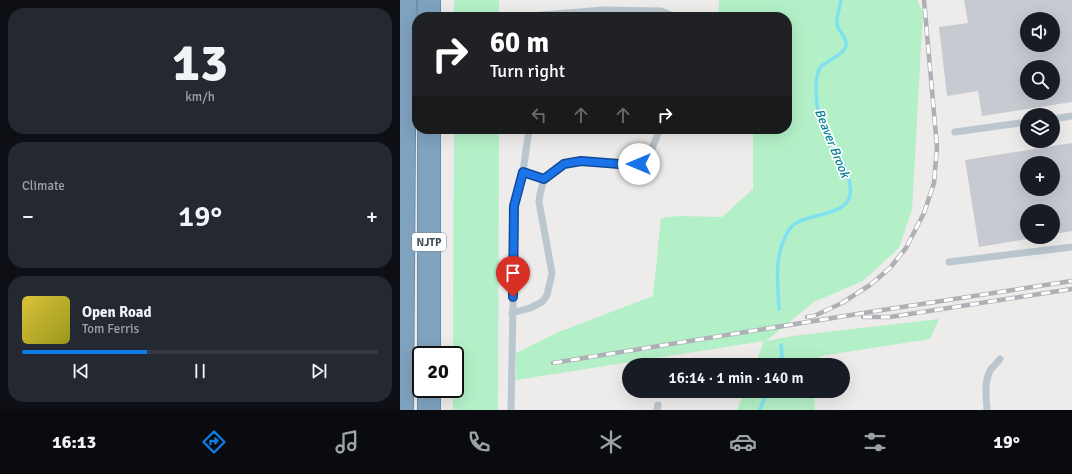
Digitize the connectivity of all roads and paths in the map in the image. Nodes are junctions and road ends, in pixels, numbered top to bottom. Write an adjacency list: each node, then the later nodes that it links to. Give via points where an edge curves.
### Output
1 (405, 0): 20 (highway, NJTP)
2 (429, 0): 3 (highway)
3 (429, 12)
4 (579, 12): 5 (lane)
5 (663, 12)
6 (1072, 116): 7 (lane)
7 (1060, 117)
8 (1020, 123): 9 (lane)
9 (955, 132)
10 (429, 134): 18 (highway, NJTP)
11 (528, 134): 13 (lane)
12 (658, 134): 14 (lane, via 653,146 639,164 581,161 564,164)
13 (523, 172): 14 (lane); 17 (lane, via 514,206)
14 (544, 179): 17 (lane, via 539,202 552,273 547,295 542,302)
15 (1072, 247): 16 (lane)
16 (949, 262)
17 (512, 313): 21 (lane)
18 (429, 346)
19 (1000, 359): 22 (lane, via 990,370 987,381)
20 (402, 409)
21 (511, 410)
22 (987, 410)

